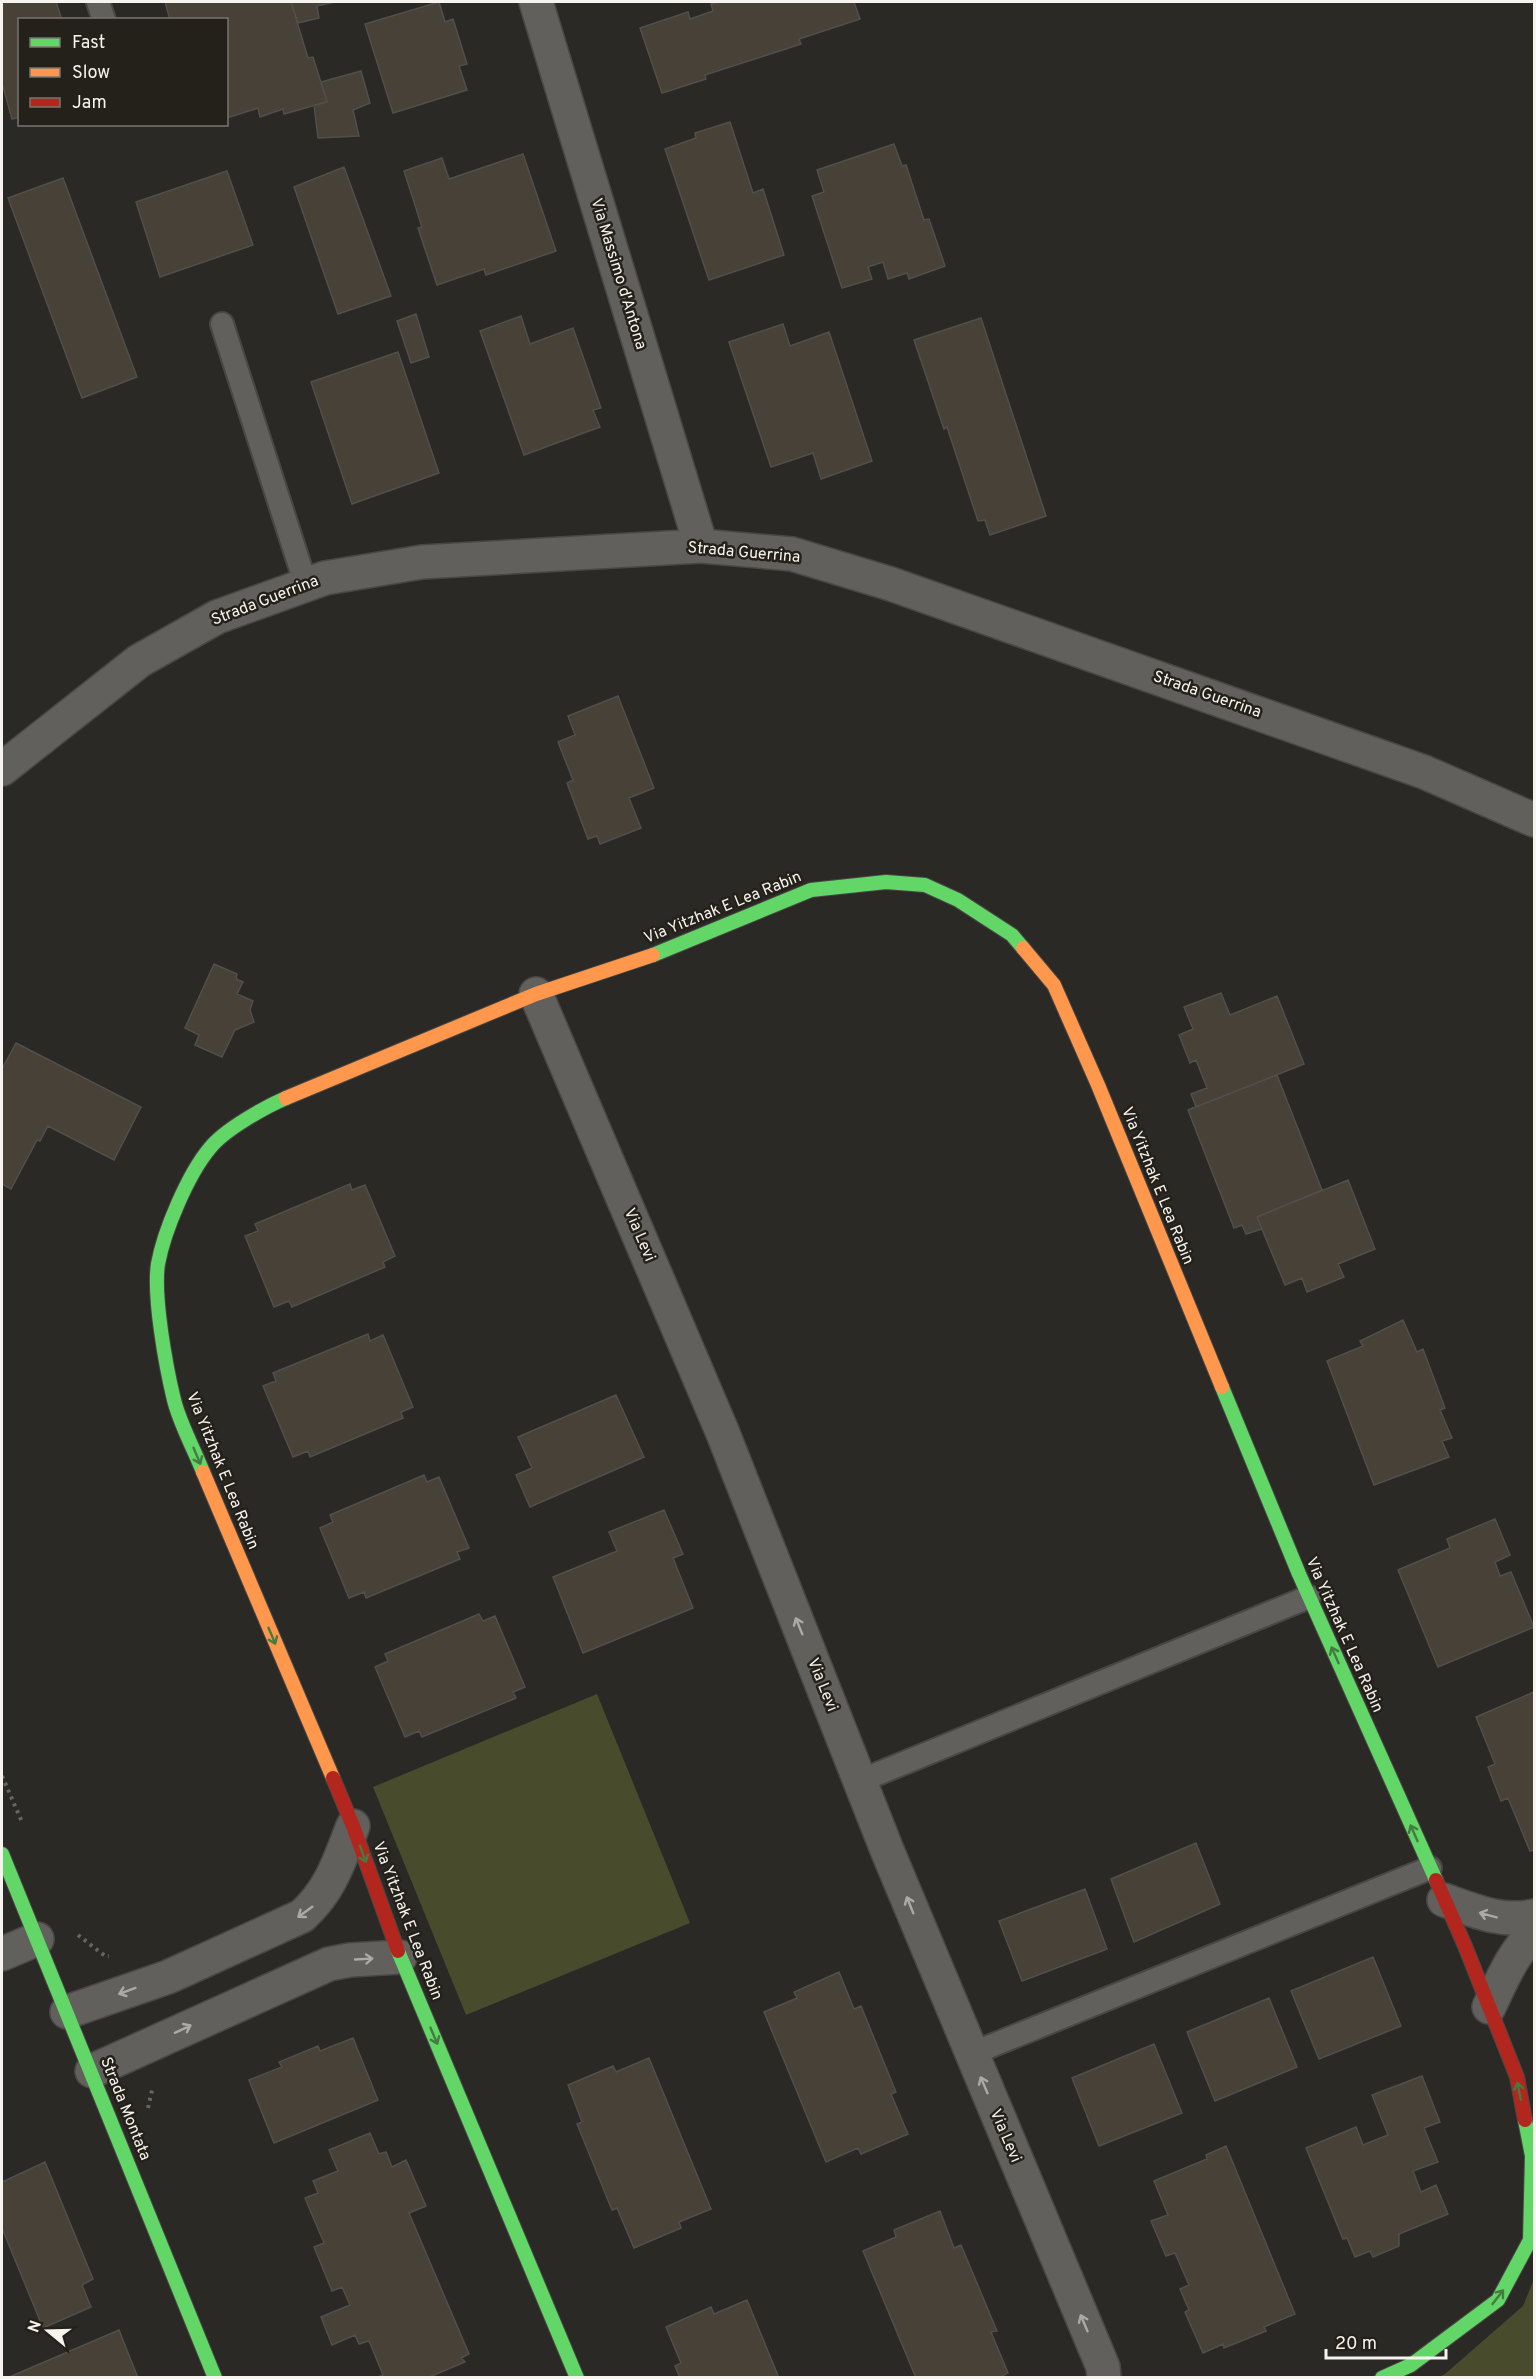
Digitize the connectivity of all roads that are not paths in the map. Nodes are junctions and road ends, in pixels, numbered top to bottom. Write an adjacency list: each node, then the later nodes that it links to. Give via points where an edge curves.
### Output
1 (99, 2): 3 (lane)
2 (536, 2): 5 (street, Via Massimo d'Antona)
3 (103, 18)
4 (222, 324): 6 (lane)
5 (700, 546): 6 (street, Strada Guerrina, via 422,562 325,578); 8 (street, Strada Guerrina, via 792,554 891,584 1424,772)
6 (306, 585): 7 (street, Strada Guerrina, via 217,617 139,661)
7 (2, 770)
8 (1534, 820)
9 (536, 994): 10 (street, Via Yitzhak E Lea Rabin, via 665,951 811,890 886,882 925,885 958,900 1011,935 1054,986); 11 (street, Via Levi, one-way to 9, via 722,1431); 12 (street, Via Yitzhak E Lea Rabin, one-way to 12, via 279,1101 243,1122 210,1147 186,1186 158,1265 163,1343 174,1402)
10 (1309, 1597): 11 (lane); 14 (street, Via Yitzhak E Lea Rabin, one-way to 10)
11 (860, 1781): 23 (street, Via Levi, one-way to 11)
12 (353, 1826): 20 (street, Via Yitzhak E Lea Rabin, one-way to 20); 22 (street, one-way to 22, via 330,1884 302,1916 168,1977)
13 (2, 1854): 18 (street, Strada Montata)
14 (1430, 1868): 15 (street, Via Yitzhak E Lea Rabin); 23 (lane)
15 (1444, 1900): 16 (street, one-way to 15, via 1493,1918); 21 (street, Via Yitzhak E Lea Rabin)
16 (1534, 1916)
17 (1534, 1933): 21 (street, via 1508,1969)
18 (37, 1939): 19 (street); 22 (street, Strada Montata)
19 (2, 1954)
20 (400, 1957): 24 (street, one-way to 20, via 329,1964); 26 (street, Via Yitzhak E Lea Rabin, one-way to 26)
21 (1489, 2007): 28 (street, Via Yitzhak E Lea Rabin, one-way to 21, via 1411,2365 1498,2300 1530,2240 1532,2156 1517,2078)
22 (67, 2012): 24 (street, Strada Montata)
23 (970, 2054): 27 (street, Via Levi, one-way to 23, via 1103,2367)
24 (92, 2071): 25 (street, Strada Montata)
25 (215, 2378)
26 (577, 2378)
27 (1104, 2378)
28 (1382, 2378)

